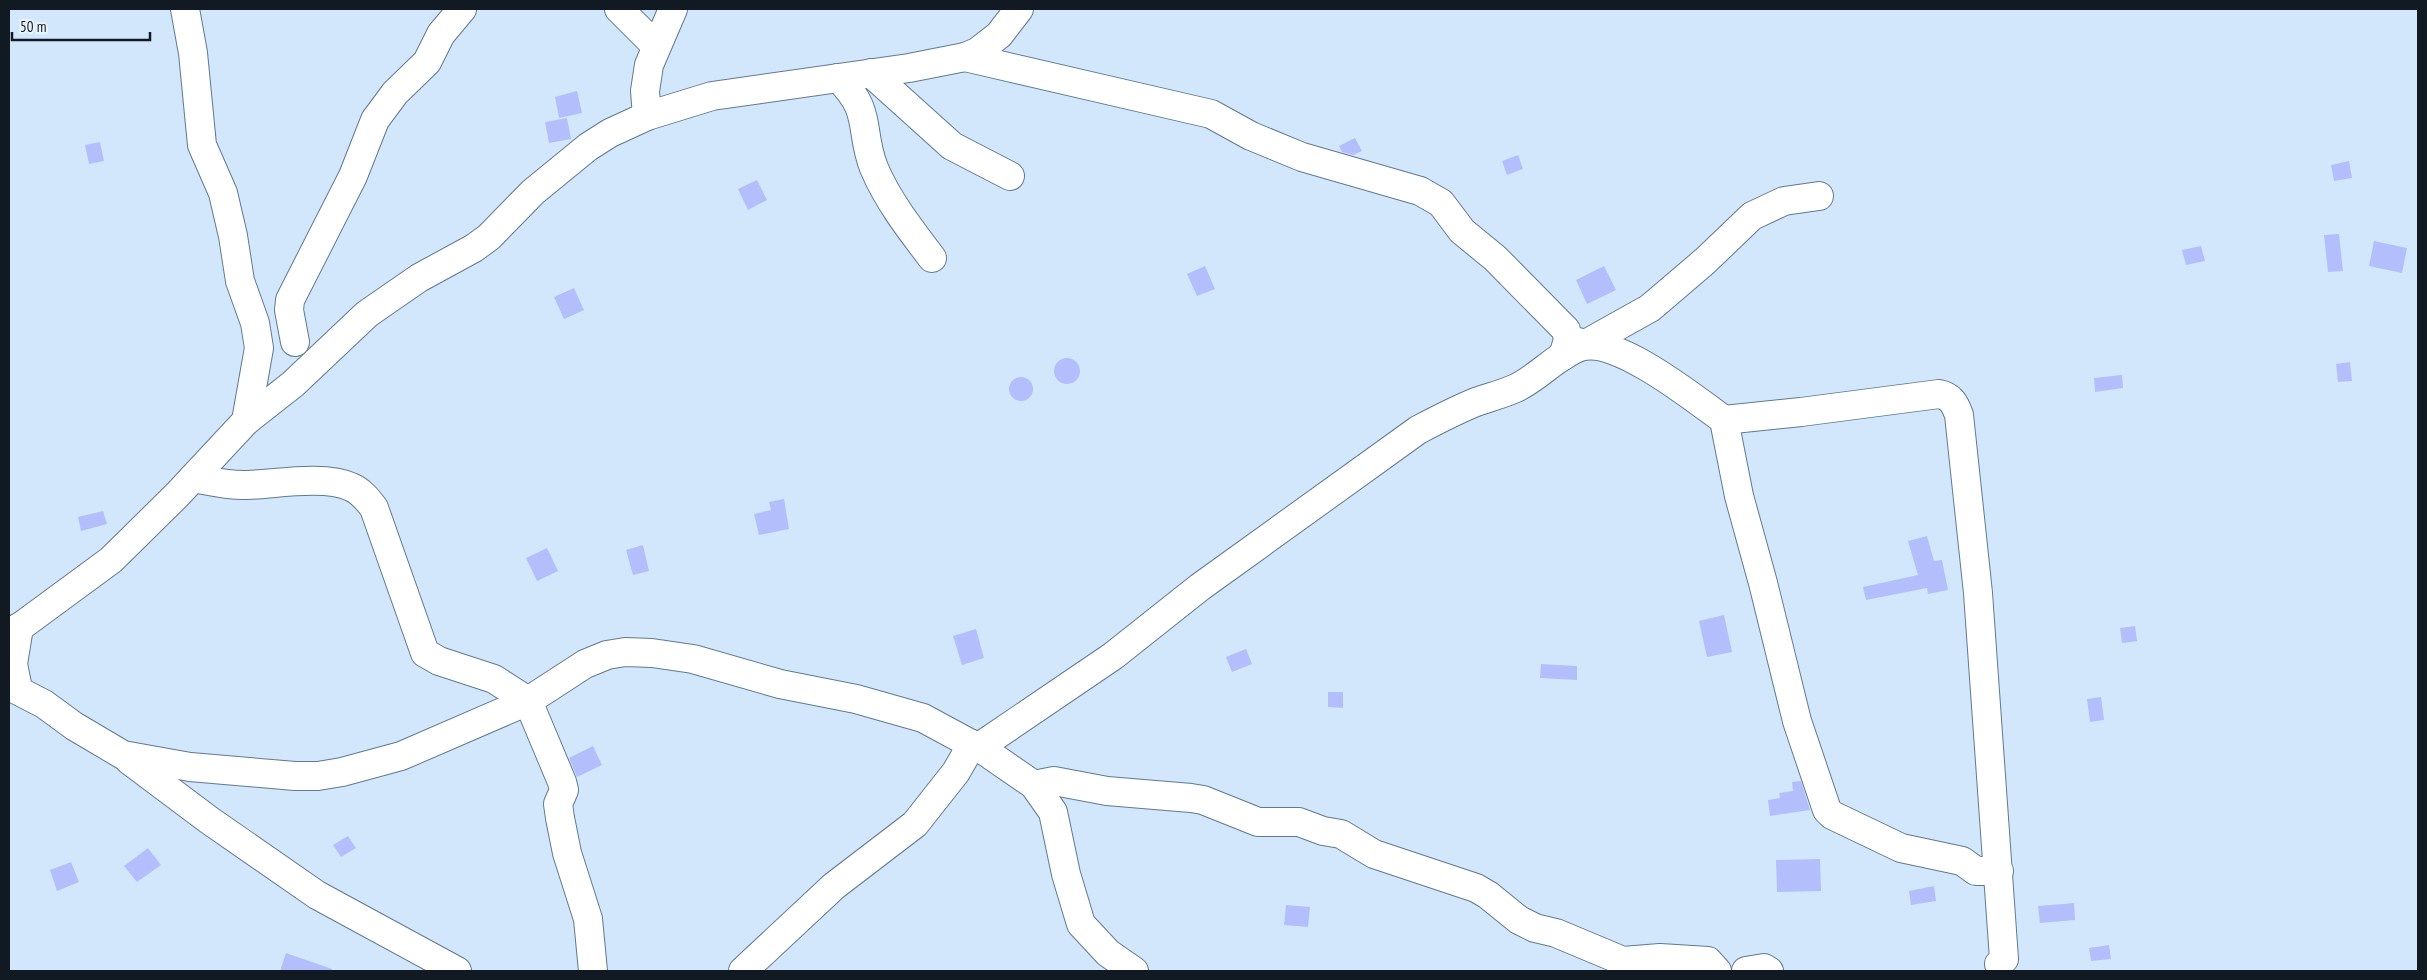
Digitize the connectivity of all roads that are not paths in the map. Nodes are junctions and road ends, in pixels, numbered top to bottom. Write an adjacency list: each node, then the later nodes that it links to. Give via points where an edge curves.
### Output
1 (185, 9): 14 (street, via 202,145 225,200 240,281)
2 (462, 9): 16 (street, via 441,34 427,62 395,92 375,120 353,176 290,300)
3 (619, 9): 6 (street)
4 (673, 9): 6 (street)
5 (1019, 9): 7 (street, via 999,35)
6 (656, 46): 10 (street, via 648,74)
7 (965, 57): 8 (street); 17 (street, via 1211,114 1251,136 1302,157 1420,191 1441,203 1462,231 1495,258)
8 (871, 73): 9 (street); 11 (street, via 952,146)
9 (838, 78): 10 (street, via 712,96); 13 (street, via 856,96 881,183)
10 (647, 116): 15 (street, via 588,147 520,204 482,243 419,278)
11 (1010, 176)
12 (1819, 196): 17 (street, via 1784,201 1752,216 1642,314)
13 (932, 258)
14 (254, 323): 16 (street, via 282,340); 19 (street, via 259,358)
15 (352, 328): 16 (street, via 314,340); 19 (street, via 293,384)
16 (294, 342)
17 (1570, 344): 18 (street, via 1607,350 1638,362); 24 (street, via 1518,387 1450,413 1389,448 1200,587 1113,656)
18 (1724, 420): 27 (street, via 1739,496 1797,721 1827,810 1840,820 1901,848 1962,861 1976,872); 27 (street, via 1939,394 1956,405 1978,593)
19 (246, 421): 20 (street)
20 (193, 478): 21 (street, via 111,560); 23 (street, via 245,485 291,481 350,486 374,508 425,653 439,661 494,679)
21 (14, 631): 22 (street)
22 (13, 688): 25 (street)
23 (528, 701): 24 (street, via 594,660 625,652 652,653 693,659 780,684 896,710 923,718); 25 (street, via 401,756 318,776 190,766); 30 (street, via 564,790 558,804 560,818 567,853 588,919)
24 (976, 746): 26 (street); 31 (street, via 915,824 834,886)
25 (123, 756): 29 (street, via 317,895)
26 (1034, 785): 32 (street, via 1053,812 1081,924 1108,953); 33 (street, via 1054,781 1122,792 1191,798 1258,822 1300,822 1341,834 1374,854 1476,888 1535,928 1556,933 1623,961 1660,958 1708,961)
27 (1999, 871): 28 (street, via 2004,959)
28 (1999, 964)
29 (457, 971)
30 (593, 971)
31 (743, 971)
32 (1134, 971)
33 (1717, 971)
34 (1746, 971): 35 (street, via 1764,968)
35 (1769, 971)

